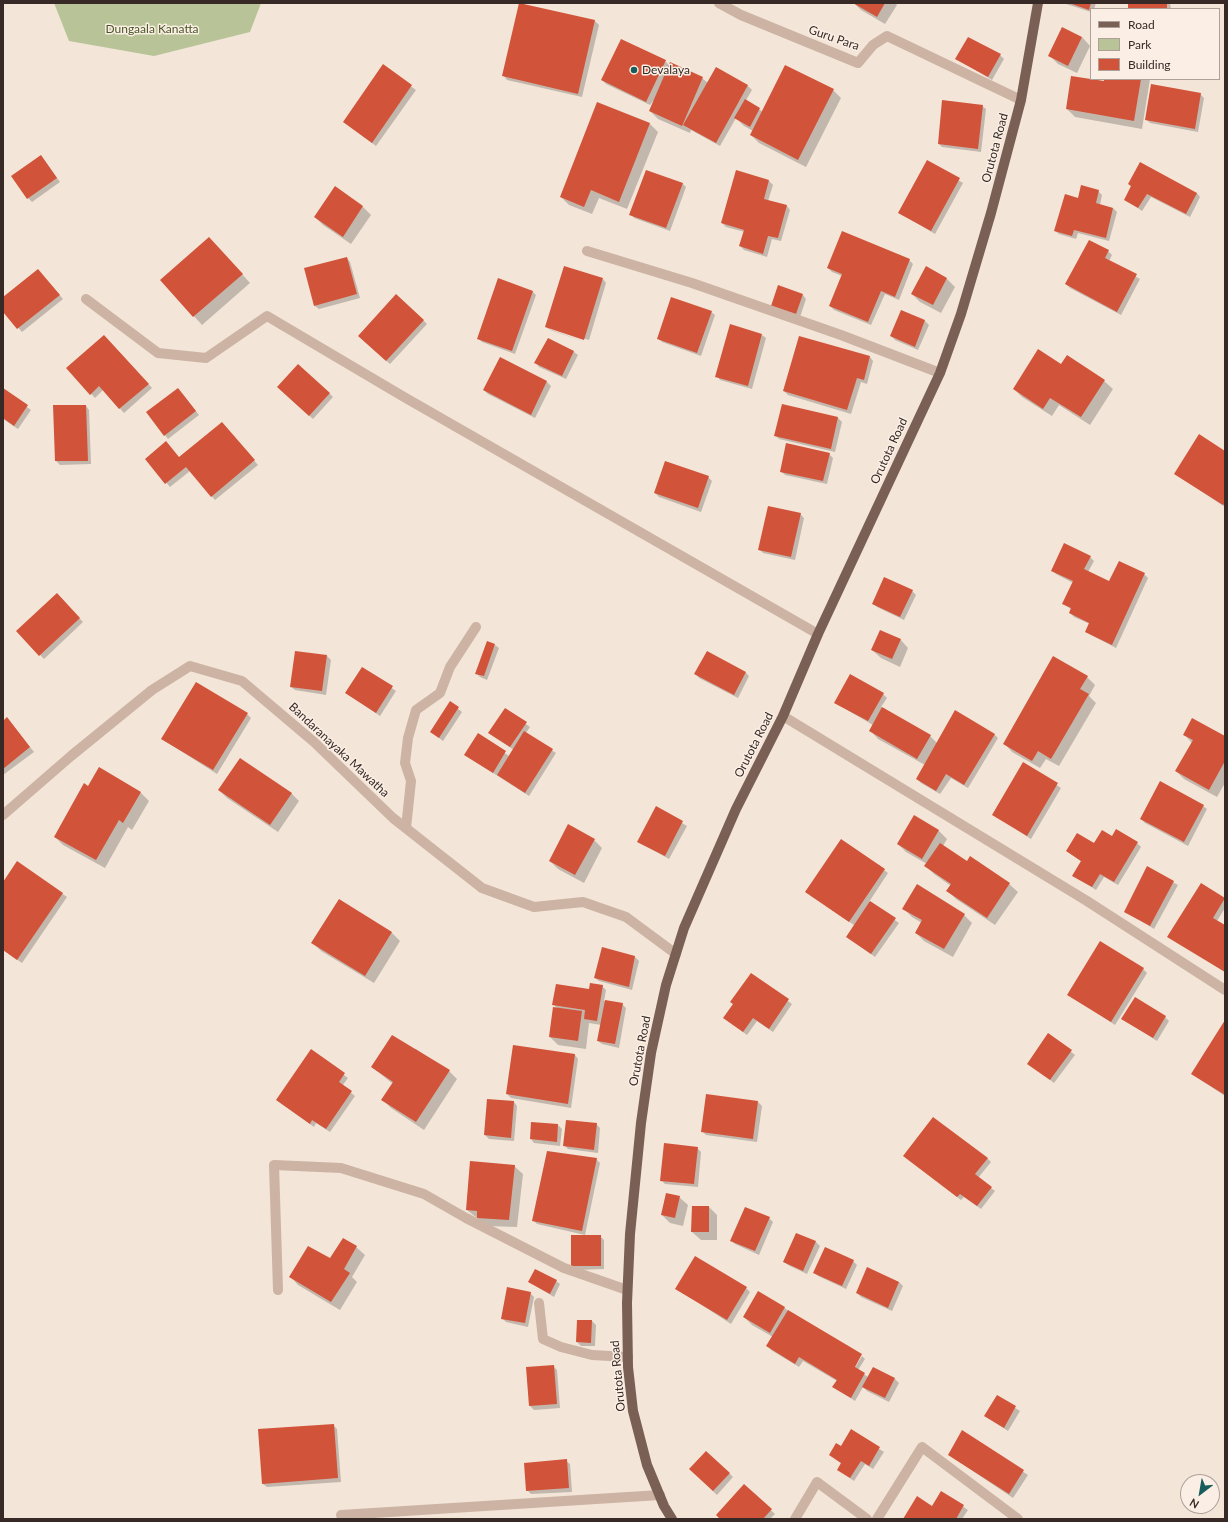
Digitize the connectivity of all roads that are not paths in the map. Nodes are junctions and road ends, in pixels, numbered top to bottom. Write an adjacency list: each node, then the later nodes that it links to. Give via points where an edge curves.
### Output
1 (719, 3): 3 (street, Guru Para, via 858,63 873,45 886,36)
2 (1038, 3): 3 (main road, Orutota Road)
3 (1021, 100): 6 (main road, Orutota Road, via 991,213 961,314)
4 (587, 251): 6 (street, via 692,283)
5 (86, 299): 8 (street, via 158,353 206,358 267,316)
6 (940, 373): 8 (main road, Orutota Road)
7 (476, 627): 11 (street, via 450,667 440,693 416,710 408,738 405,763 411,781)
8 (818, 634): 9 (main road, Orutota Road)
9 (783, 716): 12 (main road, Orutota Road, via 736,809 684,928); 13 (street, via 1080,897)
10 (3, 815): 11 (street, Bandaranayaka Mawatha, via 152,690 190,666 242,682 314,742)
11 (406, 828): 12 (street, Bandaranayaka Mawatha, via 482,888 534,907 583,902 626,917)
12 (676, 954): 15 (main road, Orutota Road, via 666,985 651,1053 630,1227)
13 (1225, 990)
14 (278, 1290): 15 (street, via 274,1165 341,1168 424,1194 564,1268)
15 (627, 1290): 17 (main road, Orutota Road)
16 (540, 1303): 17 (street, via 543,1339 561,1347 592,1355)
17 (628, 1357): 18 (main road, Orutota Road, via 633,1411 647,1465)
18 (660, 1495): 19 (street); 20 (main road, Orutota Road)
19 (341, 1516)
20 (672, 1519)
21 (795, 1519): 22 (street, via 817,1482)
22 (867, 1519)
23 (877, 1519): 24 (street, via 922,1447)
24 (1018, 1519)

